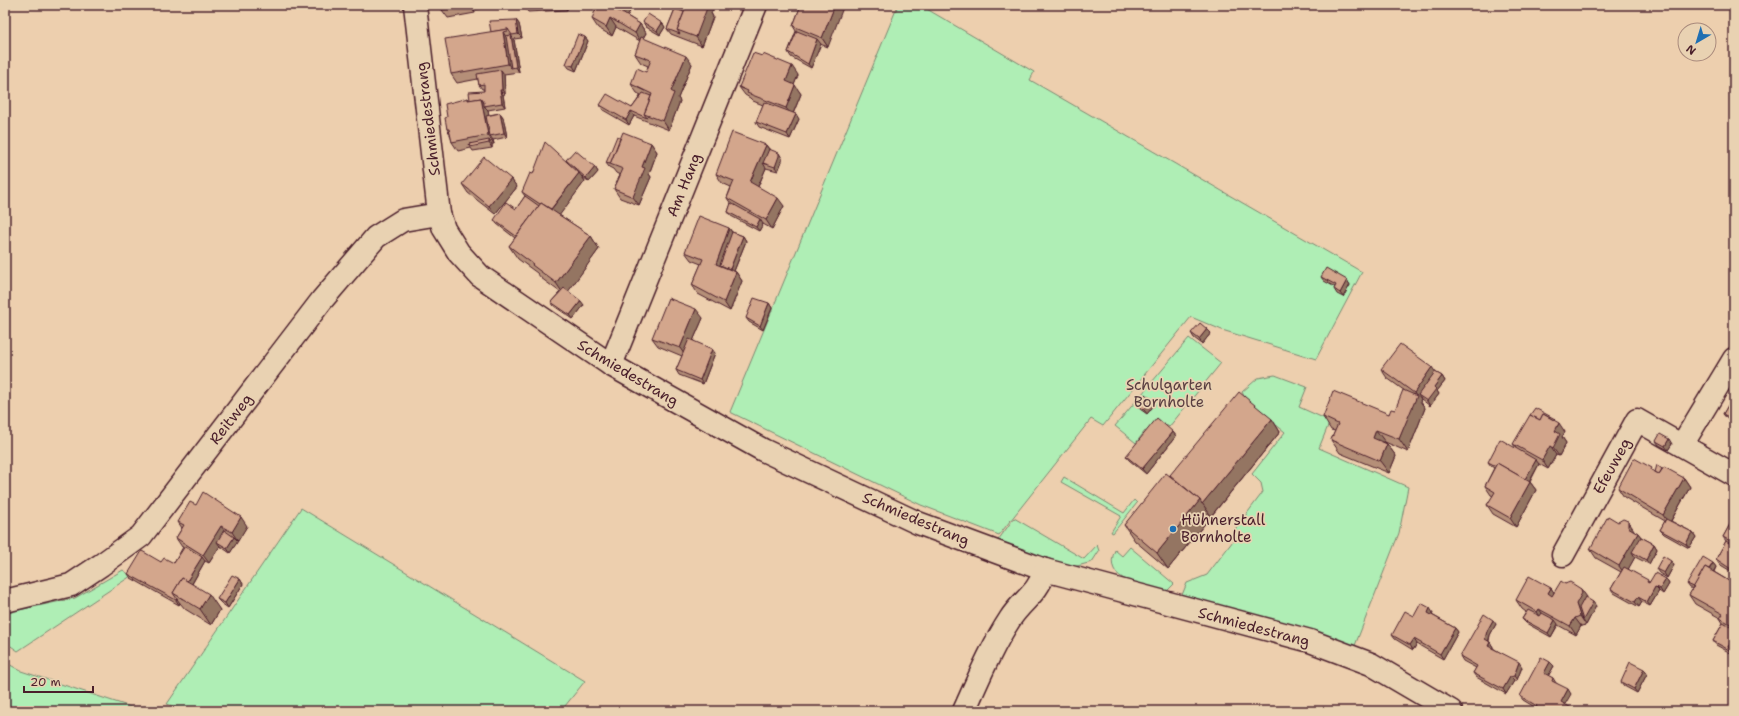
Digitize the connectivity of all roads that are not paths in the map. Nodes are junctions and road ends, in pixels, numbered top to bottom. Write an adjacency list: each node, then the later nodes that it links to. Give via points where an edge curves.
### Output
1 (415, 5): 3 (street, Schmiedestrang)
2 (756, 5): 5 (street, Am Hang)
3 (439, 214): 5 (street, Schmiedestrang, via 459,253 480,276); 10 (street, Reitweg, via 403,220 376,237 322,300 141,536 71,585)
4 (1734, 359): 6 (street)
5 (611, 365): 9 (street, Schmiedestrang, via 763,450 882,507)
6 (1682, 445): 7 (street, Efeuweg); 8 (street, Efeuweg, via 1638,420)
7 (1734, 475)
8 (1563, 555)
9 (1045, 570): 11 (street, via 1041,583 1010,618); 12 (street, Schmiedestrang, via 1310,641 1371,664)
10 (5, 601)
11 (964, 711)
12 (1451, 711)

